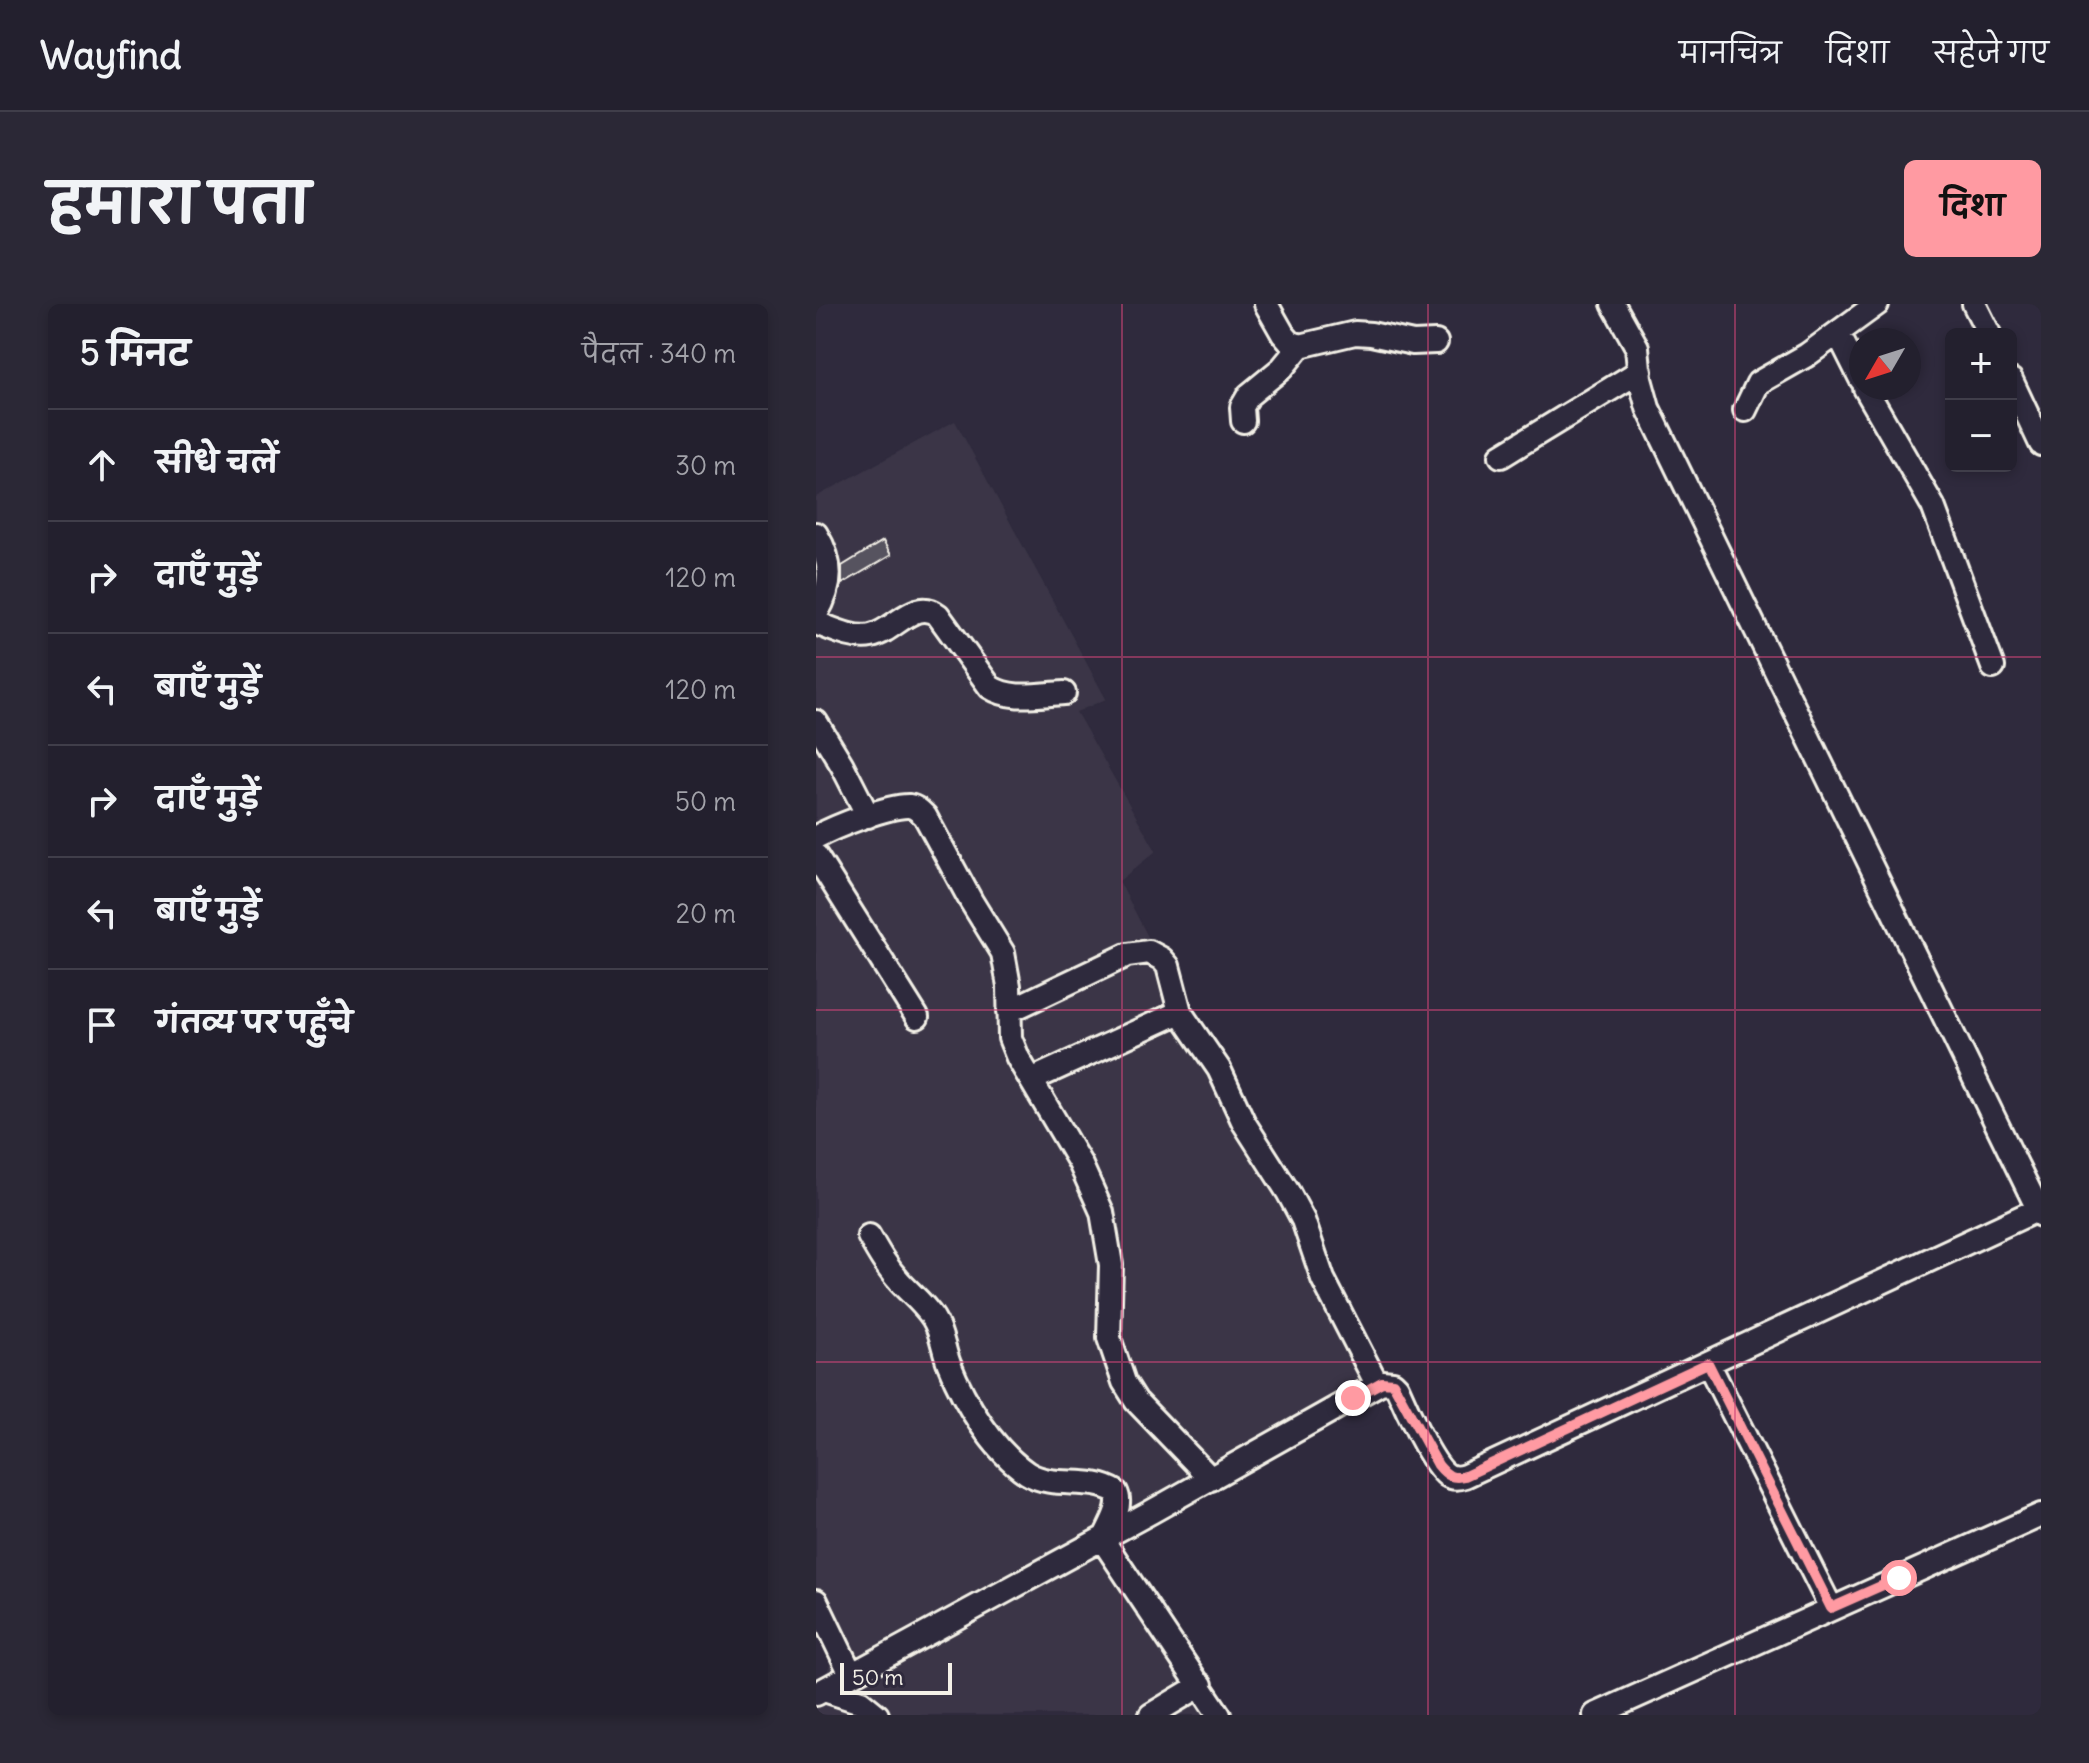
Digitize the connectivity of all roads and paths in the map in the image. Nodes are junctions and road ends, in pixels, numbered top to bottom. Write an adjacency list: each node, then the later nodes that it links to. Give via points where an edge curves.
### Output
1 (1266, 304): 8 (street, via 1283,334)
2 (1613, 304): 10 (street, via 1637,347)
3 (1877, 304): 6 (street)
4 (1974, 304): 5 (street)
5 (1986, 328)
6 (1838, 333): 9 (street); 13 (street, via 1758,383)
7 (1436, 342): 8 (street, via 1355,333)
8 (1300, 346): 14 (street, via 1249,395 1242,407)
9 (1849, 355)
10 (1640, 371): 16 (street); 30 (street, via 1648,408)
11 (2017, 393): 15 (street)
12 (1872, 400): 20 (street, via 1933,506)
13 (1745, 410)
14 (1243, 421)
15 (2041, 444)
16 (1501, 456)
17 (816, 534): 18 (street, via 831,573)
18 (816, 614)
19 (816, 623): 21 (street, via 867,637 915,611 931,610 999,693)
20 (1993, 667)
21 (1064, 693)
22 (816, 722): 23 (street)
23 (868, 816): 24 (street); 26 (street, via 905,806 925,816 1003,953)
24 (816, 837)
25 (816, 856): 28 (street)
26 (1009, 1011): 27 (street, via 1138,951 1157,955 1168,966); 29 (street, via 1010,1038)
27 (1180, 1012): 29 (street); 33 (street, via 1219,1069 1244,1123 1296,1206 1323,1279)
28 (917, 1017)
29 (1031, 1080): 34 (street, via 1102,1212 1111,1265 1109,1338 1124,1382)
30 (2040, 1211): 32 (street)
31 (869, 1236): 36 (street, via 889,1269 936,1322 959,1386 1013,1461 1029,1474 1051,1481 1099,1485 1116,1492 1118,1506)
32 (1708, 1363): 33 (street, via 1456,1478 1438,1465 1397,1387 1388,1381); 38 (street)
33 (1377, 1384): 34 (street)
34 (1211, 1479): 36 (street)
35 (2041, 1515): 38 (street)
36 (1104, 1538): 39 (street); 40 (street)
37 (816, 1601): 39 (street)
38 (1831, 1608): 45 (street)
39 (851, 1674): 41 (street)
40 (1201, 1685): 43 (street); 44 (street)
41 (820, 1692): 42 (street, via 861,1702)
42 (877, 1715)
43 (1151, 1715)
44 (1219, 1715)
45 (1595, 1715)

